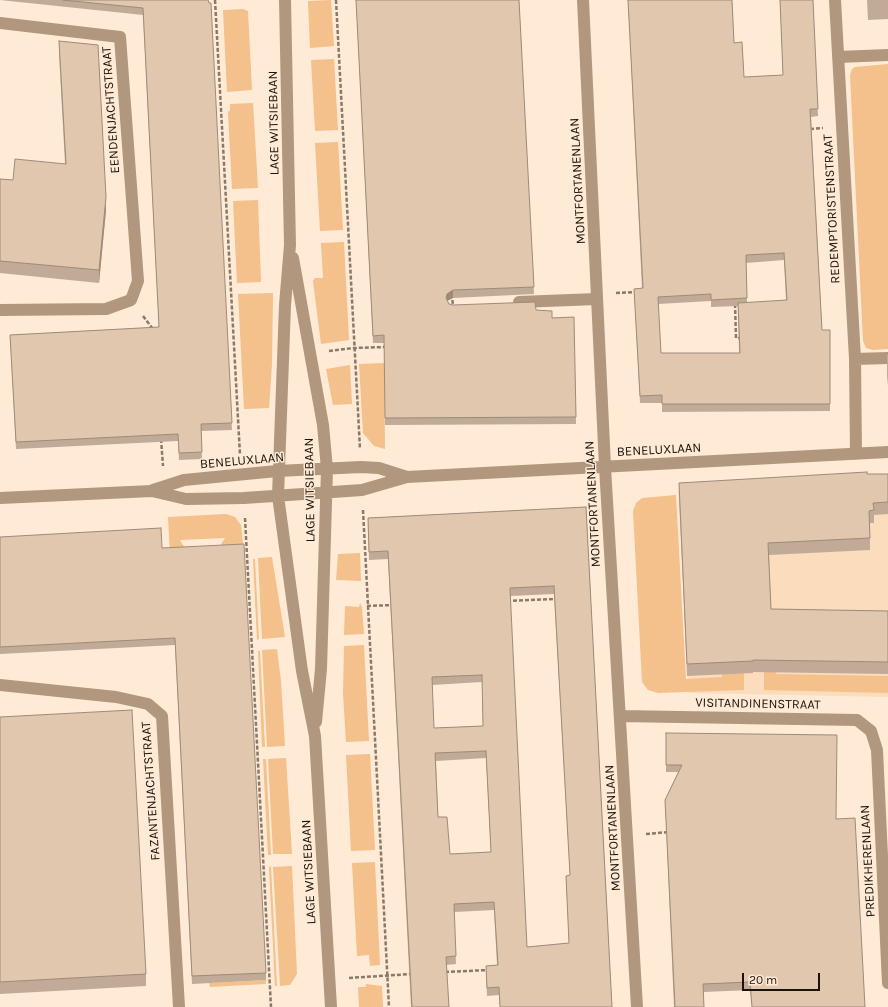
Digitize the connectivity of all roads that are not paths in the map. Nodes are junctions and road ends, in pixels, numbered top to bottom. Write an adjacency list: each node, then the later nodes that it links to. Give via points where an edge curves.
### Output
1 (286, 0): 7 (street, LAGE WITSIEBAAN)
2 (583, 0): 8 (street, MONTFORTANENLAAN)
3 (835, 0): 6 (street, REDEMPTORISTENSTRAAT)
4 (0, 23): 10 (street, EENDENJACHTSTRAAT, via 120,37 138,281 131,300 106,309)
5 (888, 55): 6 (street)
6 (838, 57): 12 (street, REDEMPTORISTENSTRAAT)
7 (290, 245): 16 (street, LAGE WITSIEBAAN, via 322,425); 17 (street, LAGE WITSIEBAAN)
8 (597, 297): 9 (street); 15 (street, MONTFORTANENLAAN)
9 (506, 303)
10 (0, 310)
11 (888, 358): 12 (street)
12 (855, 359): 14 (street, REDEMPTORISTENSTRAAT)
13 (888, 452): 14 (street, BENELUXLAAN)
14 (856, 454): 15 (street, BENELUXLAAN)
15 (605, 467): 18 (street, BENELUXLAAN); 24 (street, MONTFORTANENLAAN)
16 (326, 469): 17 (street, BENELUXLAAN); 18 (street, BENELUXLAAN, via 379,468); 20 (street, LAGE WITSIEBAAN)
17 (277, 471): 19 (street, BENELUXLAAN, via 184,480); 21 (street, LAGE WITSIEBAAN)
18 (407, 477): 20 (street, BENELUXLAAN, via 362,490)
19 (152, 491): 21 (street, BENELUXLAAN, via 186,499); 22 (street, BENELUXLAAN)
20 (327, 493): 21 (street, BENELUXLAAN); 25 (street, LAGE WITSIEBAAN, via 321,669)
21 (278, 496): 25 (street, LAGE WITSIEBAAN, via 302,671)
22 (0, 498)
23 (0, 685): 28 (street, FAZANTENJACHTSTRAAT, via 116,697 148,704 162,716)
24 (620, 716): 26 (street, VISITANDINENSTRAAT, via 857,720 871,731); 30 (street, MONTFORTANENLAAN)
25 (315, 736): 29 (street, LAGE WITSIEBAAN)
26 (882, 750): 27 (street, PREDIKHERENLAAN)
27 (888, 983)
28 (178, 1007)
29 (331, 1007)
30 (637, 1007)

